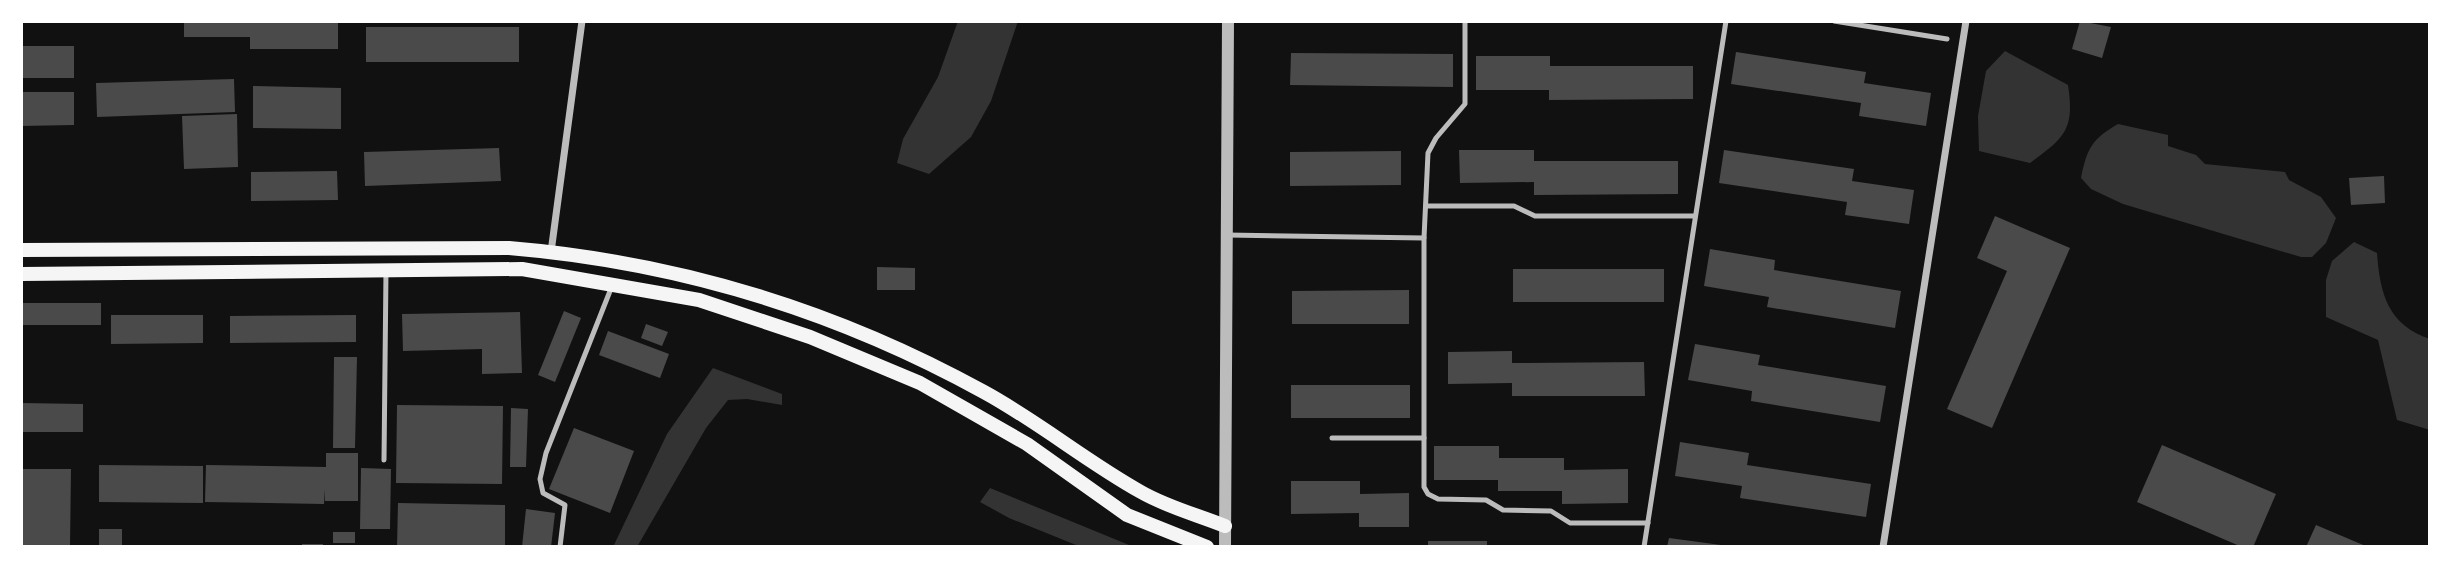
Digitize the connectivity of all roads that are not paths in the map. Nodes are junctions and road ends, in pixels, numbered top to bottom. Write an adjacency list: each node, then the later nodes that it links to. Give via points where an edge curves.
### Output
1 (582, 21): 13 (street)
2 (1228, 21): 10 (street)
3 (1465, 21): 8 (lane, via 1465,104 1428,153)
4 (1726, 21): 9 (lane)
5 (1834, 21): 7 (lane)
6 (1966, 21): 26 (street)
7 (1947, 39)
8 (1426, 206): 9 (lane, via 1514,206 1535,216); 11 (lane)
9 (1695, 216): 20 (lane)
10 (1227, 235): 11 (lane); 21 (street)
11 (1424, 238): 18 (lane)
12 (21, 250): 13 (main road, via 509,248)
13 (551, 252): 21 (main road, via 688,275 819,315 984,392 1142,493)
14 (386, 270): 15 (main road); 16 (main road, via 522,269); 19 (lane)
15 (21, 274)
16 (613, 283): 22 (lane, via 540,479 543,493 565,505); 23 (main road, via 699,300 868,359 1003,430 1127,515)
17 (1332, 438): 18 (lane)
18 (1424, 438): 20 (lane, via 1424,487 1438,499 1486,500 1503,510 1552,511 1570,523)
19 (384, 460)
20 (1648, 523): 25 (lane)
21 (1225, 526): 24 (street)
22 (560, 547)
23 (1207, 547)
24 (1225, 547)
25 (1644, 547)
26 (1883, 547)

